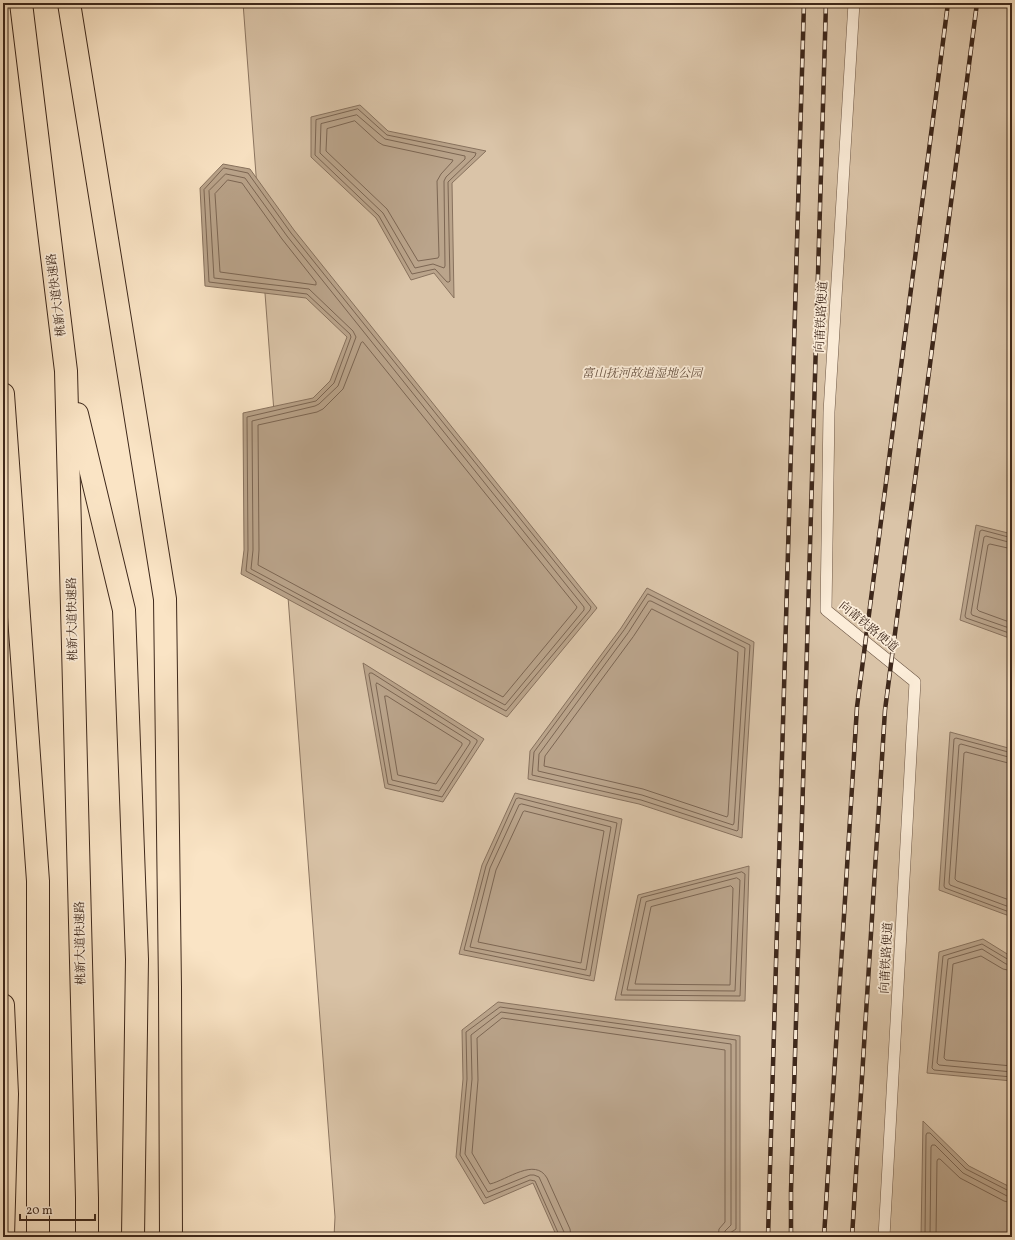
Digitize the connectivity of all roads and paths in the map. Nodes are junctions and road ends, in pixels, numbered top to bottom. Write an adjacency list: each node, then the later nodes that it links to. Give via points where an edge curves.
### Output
1 (21, 3): 4 (main road, 桃新大道快速路)
2 (69, 3): 11 (main road, via 165,599)
3 (854, 3): 12 (lane, 向莆铁路便道, via 829,412 826,610 915,682)
4 (66, 371): 9 (main road, 桃新大道快速路); 10 (main road, via 124,610 137,959)
5 (3, 394): 8 (main road, via 38,881)
6 (3, 1005): 7 (main road, via 7,1094)
7 (3, 1237)
8 (38, 1237)
9 (87, 1237)
10 (133, 1237)
11 (171, 1237)
12 (884, 1237)

